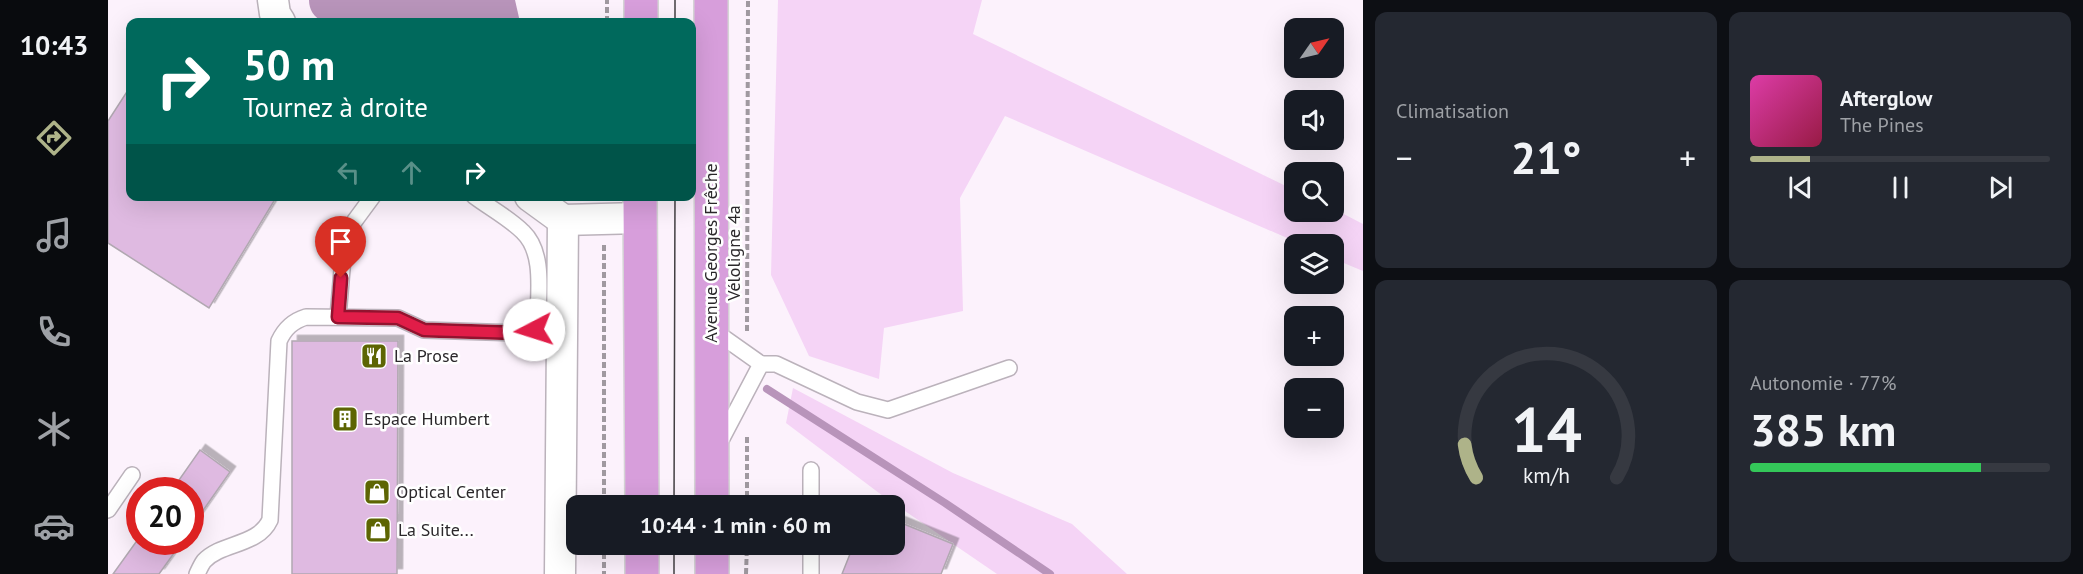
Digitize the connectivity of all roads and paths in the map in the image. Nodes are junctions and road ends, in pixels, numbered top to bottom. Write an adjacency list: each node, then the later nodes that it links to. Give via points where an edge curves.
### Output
1 (273, 0): 6 (street)
2 (607, 0): 7 (path)
3 (641, 0): 8 (main road)
4 (711, 0): 16 (main road, Avenue Georges Frêche)
5 (748, 0): 17 (path, Véloligne 4a)
6 (278, 18)
7 (607, 18)
8 (641, 18)
9 (369, 201): 15 (lane, via 345,234)
10 (481, 201): 15 (lane, via 523,232 530,242 538,262 538,321 534,330 424,330 398,318)
11 (537, 201): 14 (street)
12 (640, 207): 13 (street); 25 (main road)
13 (604, 219): 14 (street); 24 (path)
14 (563, 220): 36 (street)
15 (338, 317): 35 (lane, via 306,317 284,330 279,341 270,520 256,535 205,561)
16 (711, 329): 17 (lane); 21 (main road, Avenue Georges Frêche)
17 (747, 355): 18 (lane)
18 (761, 364): 19 (lane, via 776,364 857,402 888,410); 21 (lane)
19 (1009, 368)
20 (747, 437): 27 (path)
21 (711, 458): 26 (main road, Avenue Georges Frêche)
22 (811, 470): 28 (lane)
23 (132, 475): 29 (lane)
24 (604, 495)
25 (642, 495)
26 (712, 495)
27 (747, 495)
28 (811, 495)
29 (108, 510)
30 (604, 555): 37 (path)
31 (642, 555): 38 (main road)
32 (712, 555): 39 (main road)
33 (747, 555): 40 (path)
34 (811, 555): 41 (lane)
35 (197, 574)
36 (560, 574)
37 (604, 574)
38 (642, 574)
39 (712, 574)
40 (747, 574)
41 (811, 574)

